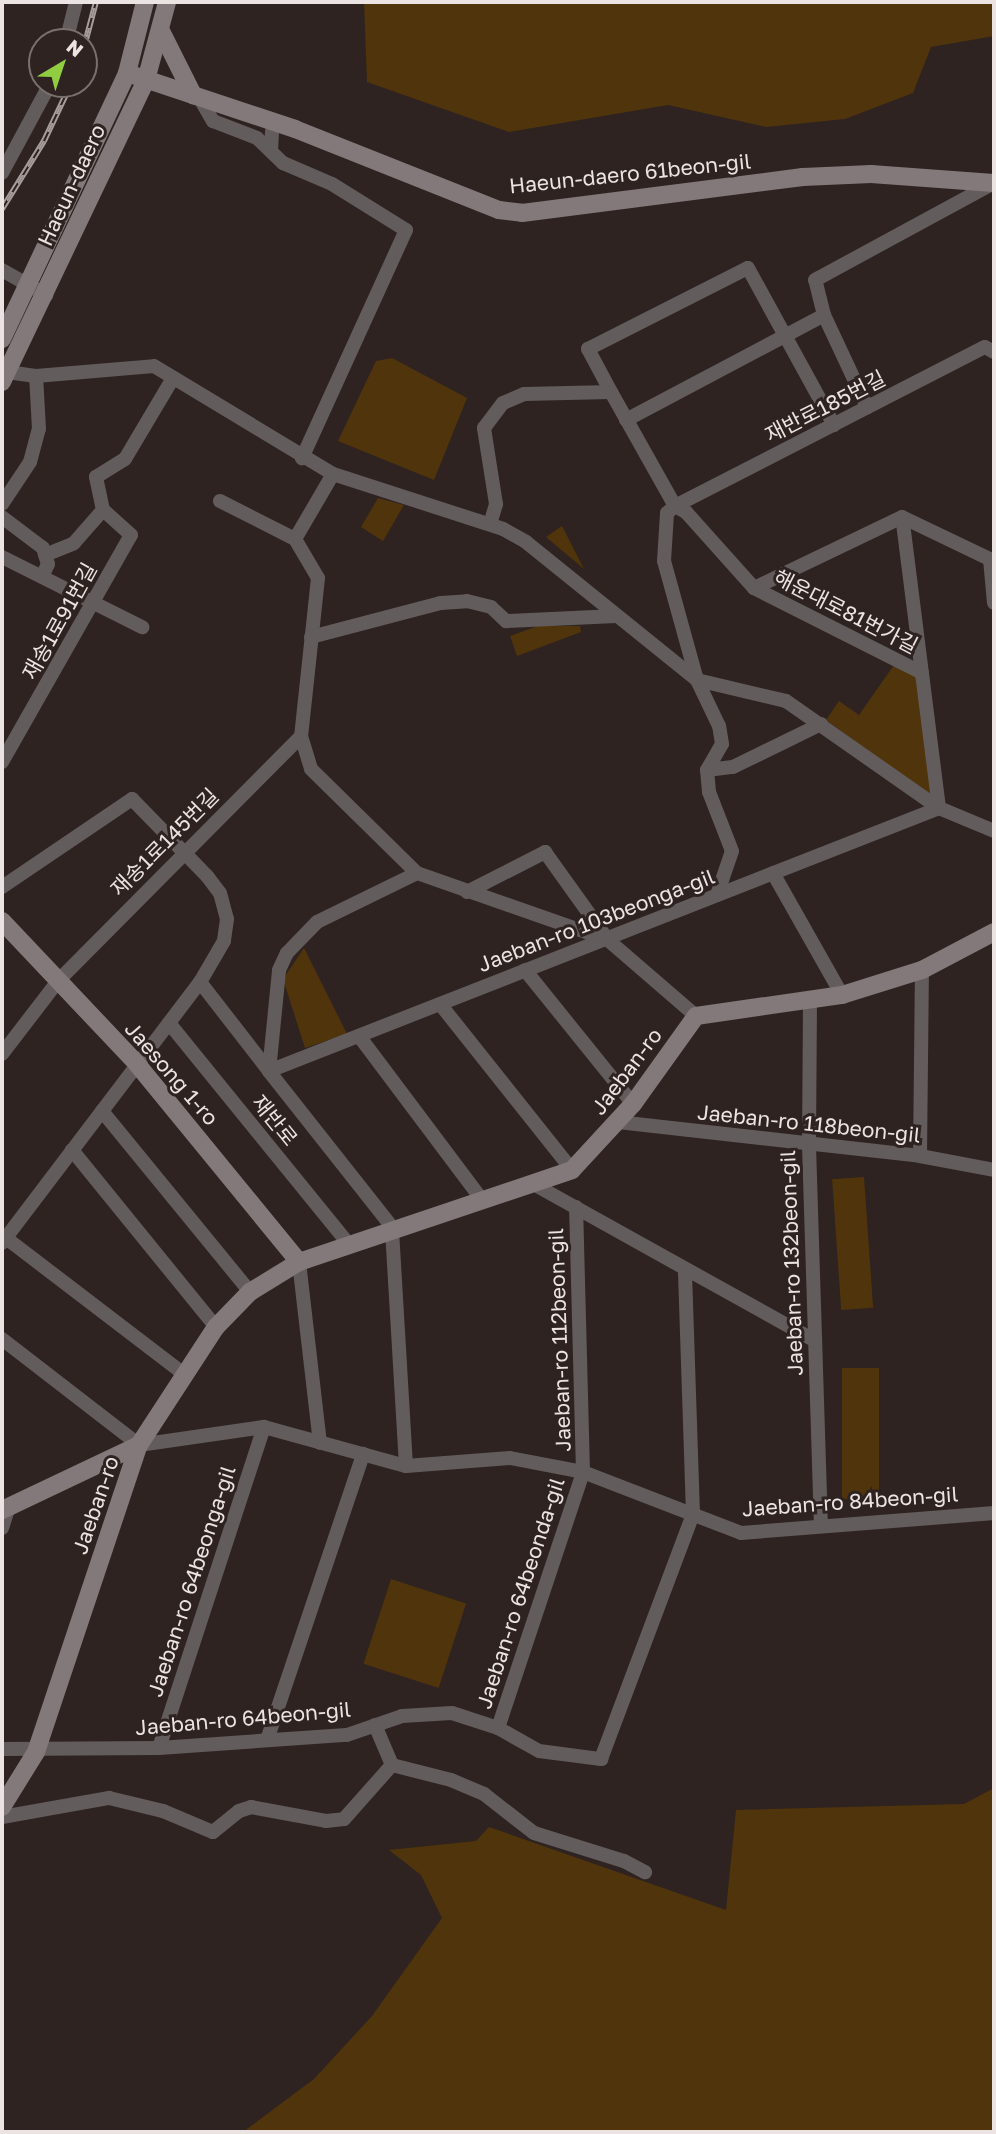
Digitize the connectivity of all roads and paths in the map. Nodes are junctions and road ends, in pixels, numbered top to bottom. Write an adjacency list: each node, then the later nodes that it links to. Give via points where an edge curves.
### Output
1 (76, 2): 4 (street)
2 (145, 2): 6 (main road, Haeun-daero)
3 (167, 2): 5 (main road, Haeun-daero)
4 (70, 28)
5 (161, 32): 7 (main road, Haeun-daero); 8 (main road)
6 (127, 73): 7 (main road, Haeun-daero 61beon-gil); 16 (main road, Haeun-daero)
7 (146, 79): 8 (main road, Haeun-daero 61beon-gil); 17 (main road, Haeun-daero)
8 (196, 96): 10 (main road, Haeun-daero 61beon-gil); 11 (street, via 213,121)
9 (42, 98): 13 (street)
10 (274, 127): 11 (street); 12 (street); 14 (main road, Haeun-daero 61beon-gil, via 499,210 522,213 803,177 871,174)
11 (257, 138): 12 (street)
12 (271, 152): 29 (street, via 283,163 332,184 406,230)
13 (2, 173)
14 (994, 183): 18 (street, via 815,280)
15 (2, 270): 16 (street)
16 (30, 286): 17 (street); 20 (main road, Haeun-daero)
17 (46, 295): 23 (main road, Haeun-daero)
18 (824, 315): 19 (street); 26 (street)
19 (785, 334): 25 (street, 해운대로81번가길, via 748,268 588,349); 27 (street); 28 (street)
20 (2, 339)
21 (991, 347): 26 (street, 재반로185번길)
22 (36, 376): 23 (street); 24 (street, via 154,366); 32 (street, via 39,429 30,462)
23 (4, 377)
24 (173, 378): 29 (street); 34 (street, via 125,459 96,477)
25 (611, 392): 27 (street, 해운대로81번가길); 37 (street, via 524,394 503,402 484,428 496,504)
26 (867, 407): 28 (street, 재반로185번길)
27 (626, 420): 33 (street, 해운대로81번가길)
28 (834, 425): 33 (street, 재반로185번길)
29 (302, 458): 30 (street)
30 (333, 474): 37 (street); 38 (street)
31 (220, 500): 38 (street)
32 (2, 505)
33 (675, 506): 43 (street, 해운대로81번가길, via 686,512); 50 (street, via 667,513 664,561)
34 (103, 510): 39 (street, via 74,543); 44 (street, 재송1로91번길, via 131,535)
35 (2, 517): 39 (street, via 43,548)
36 (902, 517): 41 (street); 43 (street); 49 (street)
37 (490, 524): 46 (street, via 526,542)
38 (295, 539): 48 (street, via 318,578)
39 (45, 555): 42 (street, via 48,564)
40 (2, 557): 42 (street)
41 (993, 559): 45 (street)
42 (42, 577): 44 (street)
43 (754, 588): 49 (street, 해운대로81번가길)
44 (94, 603): 47 (street); 53 (street, 재송1로91번길)
45 (994, 603)
46 (616, 616): 48 (street, via 506,621 491,607 467,601 441,603); 50 (street)
47 (142, 626)
48 (311, 637): 52 (street)
49 (922, 673): 55 (street)
50 (696, 680): 51 (street, via 786,701); 54 (street, via 719,726 722,744)
51 (821, 724): 54 (street, via 733,767); 55 (street)
52 (301, 736): 57 (street, 재송1로145번길); 58 (street, via 311,769 324,787)
53 (2, 762)
54 (707, 770): 62 (street, via 709,792 732,851)
55 (939, 808): 56 (street); 59 (street, Jaeban-ro 103beonga-gil)
56 (994, 831)
57 (182, 851): 60 (street, via 132,799); 68 (street, 재송1로145번길); 69 (street, via 220,893 227,919 224,941)
58 (416, 873): 61 (street); 78 (street, via 317,922 287,953 279,971)
59 (773, 873): 62 (street, Jaeban-ro 103beonga-gil); 70 (street)
60 (2, 887)
61 (467, 892): 65 (street); 65 (street, via 545,852)
62 (717, 895): 65 (street, Jaeban-ro 103beonga-gil)
63 (2, 921): 68 (main road, Jaesong 1-ro)
64 (994, 932): 66 (main road)
65 (608, 940): 67 (street, Jaeban-ro 103beonga-gil); 73 (street)
66 (922, 970): 70 (main road); 84 (street)
67 (526, 971): 72 (street, Jaeban-ro 103beonga-gil); 79 (street)
68 (58, 981): 76 (street, 재송1로145번길); 77 (main road, Jaesong 1-ro)
69 (200, 982): 74 (street); 78 (street)
70 (842, 995): 71 (main road)
71 (810, 1001): 73 (main road); 82 (street, Jaeban-ro 132beon-gil)
72 (440, 1004): 75 (street, Jaeban-ro 103beonga-gil); 85 (street)
73 (696, 1016): 79 (main road, Jaeban-ro)
74 (169, 1023): 77 (street); 92 (street, 재반로)
75 (359, 1036): 78 (street, Jaeban-ro 103beonga-gil); 88 (street)
76 (2, 1054)
77 (137, 1064): 80 (street); 93 (main road, Jaesong 1-ro)
78 (269, 1071): 90 (street)
79 (633, 1104): 81 (main road, Jaeban-ro)
80 (102, 1111): 83 (street); 95 (street)
81 (618, 1122): 82 (street, Jaeban-ro 118beon-gil); 85 (main road, Jaeban-ro)
82 (809, 1146): 84 (street, Jaeban-ro 118beon-gil); 98 (street, Jaeban-ro 132beon-gil)
83 (72, 1150): 91 (street); 96 (street)
84 (920, 1156): 86 (street, Jaeban-ro 118beon-gil)
85 (572, 1170): 87 (main road, Jaeban-ro)
86 (994, 1170)
87 (537, 1186): 88 (main road, Jaeban-ro); 89 (street, Jaeban-ro 112beon-gil)
88 (483, 1201): 90 (main road, Jaeban-ro)
89 (576, 1208): 94 (street, Jaeban-ro 112beon-gil); 105 (street, Jaeban-ro 112beon-gil)
90 (392, 1227): 92 (main road, Jaeban-ro); 104 (street)
91 (4, 1240): 99 (street)
92 (348, 1243): 93 (main road, Jaeban-ro)
93 (299, 1262): 95 (main road, Jaeban-ro); 101 (street)
94 (685, 1269): 98 (street, Jaeban-ro 112beon-gil); 108 (street)
95 (250, 1292): 96 (main road, Jaeban-ro)
96 (216, 1327): 99 (main road, Jaeban-ro)
97 (2, 1339): 102 (street)
98 (814, 1340): 109 (street, Jaeban-ro 132beon-gil)
99 (184, 1374): 102 (main road, Jaeban-ro)
100 (264, 1427): 101 (street, Jaeban-ro 84beon-gil); 102 (street, Jaeban-ro 84beon-gil); 114 (street, Jaeban-ro 64beonga-gil)
101 (320, 1443): 103 (street, Jaeban-ro 84beon-gil)
102 (139, 1445): 106 (main road); 116 (main road, Jaeban-ro)
103 (363, 1454): 104 (street, Jaeban-ro 84beon-gil); 113 (street)
104 (406, 1466): 105 (street, Jaeban-ro 84beon-gil, via 510,1458)
105 (583, 1472): 108 (street, Jaeban-ro 84beon-gil); 112 (street, Jaeban-ro 64beonda-gil)
106 (5, 1508): 110 (street)
107 (994, 1513): 109 (street, Jaeban-ro 84beon-gil)
108 (692, 1514): 109 (street, Jaeban-ro 84beon-gil, via 741,1533); 112 (street, Jaeban-ro 64beon-gil, via 601,1759 539,1751)
109 (821, 1524)
110 (2, 1528)
111 (375, 1726): 112 (street, Jaeban-ro 64beon-gil, via 402,1716 452,1713); 113 (street, Jaeban-ro 64beon-gil, via 346,1735); 117 (street)
112 (498, 1728)
113 (267, 1740): 114 (street, Jaeban-ro 64beon-gil)
114 (159, 1748): 116 (street, Jaeban-ro 64beon-gil)
115 (2, 1749): 116 (street, Jaeban-ro 64beon-gil)
116 (36, 1752): 118 (main road, Jaeban-ro)
117 (392, 1765): 119 (street, via 344,1819 315,1820 251,1807 214,1832 163,1811 109,1798); 120 (street, via 451,1780 484,1794 534,1833)
118 (2, 1807)
119 (2, 1817)
120 (645, 1872)

